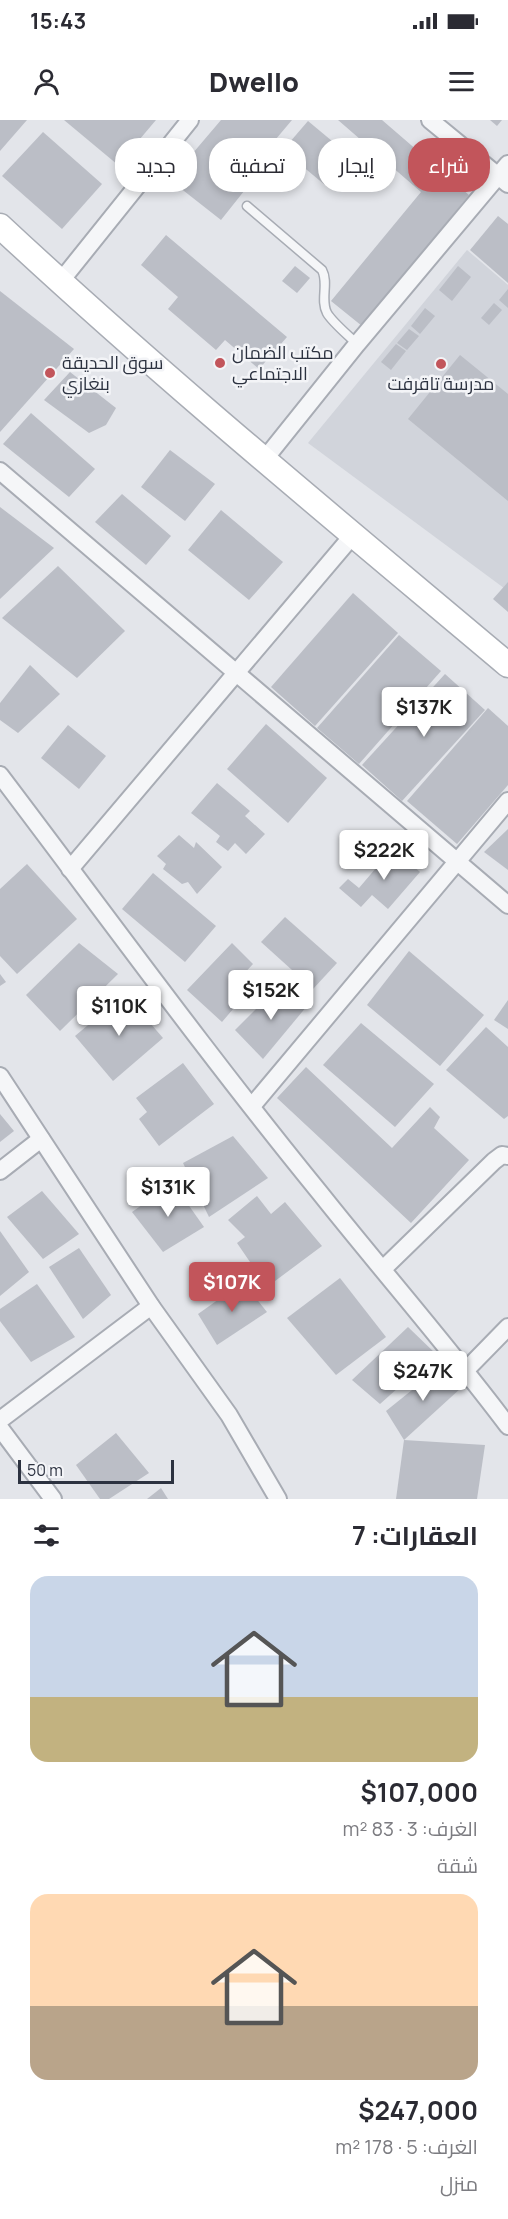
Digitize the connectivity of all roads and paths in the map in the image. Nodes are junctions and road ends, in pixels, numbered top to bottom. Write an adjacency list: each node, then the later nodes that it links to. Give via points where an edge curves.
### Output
1 (190, 120): 6 (street)
2 (430, 120): 3 (street)
3 (505, 175): 7 (street)
4 (247, 206): 7 (lane, via 322,270 326,277 327,313)
5 (0, 226): 6 (main road)
6 (60, 282): 8 (main road)
7 (357, 344): 8 (street)
8 (264, 460): 10 (main road)
9 (0, 471): 12 (street)
10 (353, 535): 11 (main road); 12 (street)
11 (508, 665)
12 (236, 670): 15 (street); 16 (street)
13 (0, 775): 16 (street)
14 (508, 801): 15 (street)
15 (457, 860): 17 (street); 19 (street)
16 (70, 869): 19 (street)
17 (508, 905)
18 (0, 1076): 20 (street)
19 (252, 1106): 23 (street)
20 (41, 1139): 22 (street); 24 (street)
21 (508, 1156): 23 (street, via 494,1161)
22 (0, 1171)
23 (383, 1269): 26 (street)
24 (151, 1306): 27 (street); 31 (street, via 230,1415)
25 (508, 1327): 26 (street)
26 (466, 1370): 28 (street)
27 (0, 1420)
28 (508, 1426)
29 (0, 1428): 30 (street)
30 (53, 1499)
31 (278, 1499)

